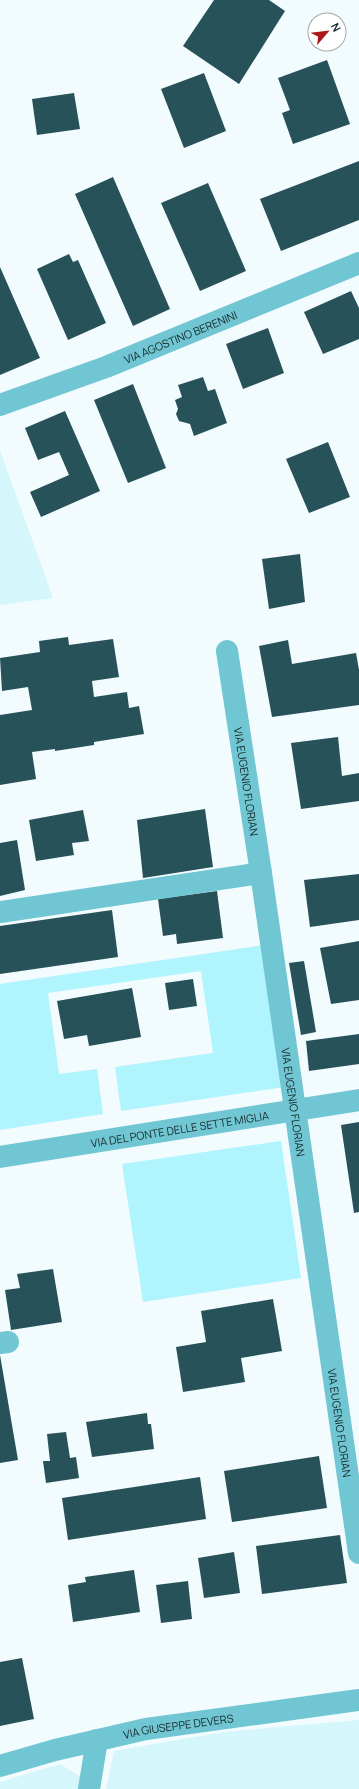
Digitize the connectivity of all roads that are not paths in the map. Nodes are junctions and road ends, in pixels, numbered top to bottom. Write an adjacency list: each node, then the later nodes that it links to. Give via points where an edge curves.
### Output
1 (359, 263): 2 (street, VIA AGOSTINO BERENINI, via 106,367)
2 (0, 405)
3 (226, 651): 4 (street, VIA EUGENIO FLORIAN)
4 (261, 873): 5 (street); 7 (street, VIA EUGENIO FLORIAN)
5 (0, 912)
6 (359, 1100): 7 (street, VIA DEL PONTE DELLE SETTE MIGLIA)
7 (296, 1110): 8 (street, VIA DEL PONTE DELLE SETTE MIGLIA); 9 (street, VIA EUGENIO FLORIAN)
8 (0, 1157)
9 (359, 1553)
10 (359, 1700): 11 (street, VIA GIUSEPPE DEVERS, via 174,1724)
11 (97, 1740): 12 (street, VIA GIUSEPPE DEVERS); 13 (street)
12 (0, 1766)
13 (89, 1789)

